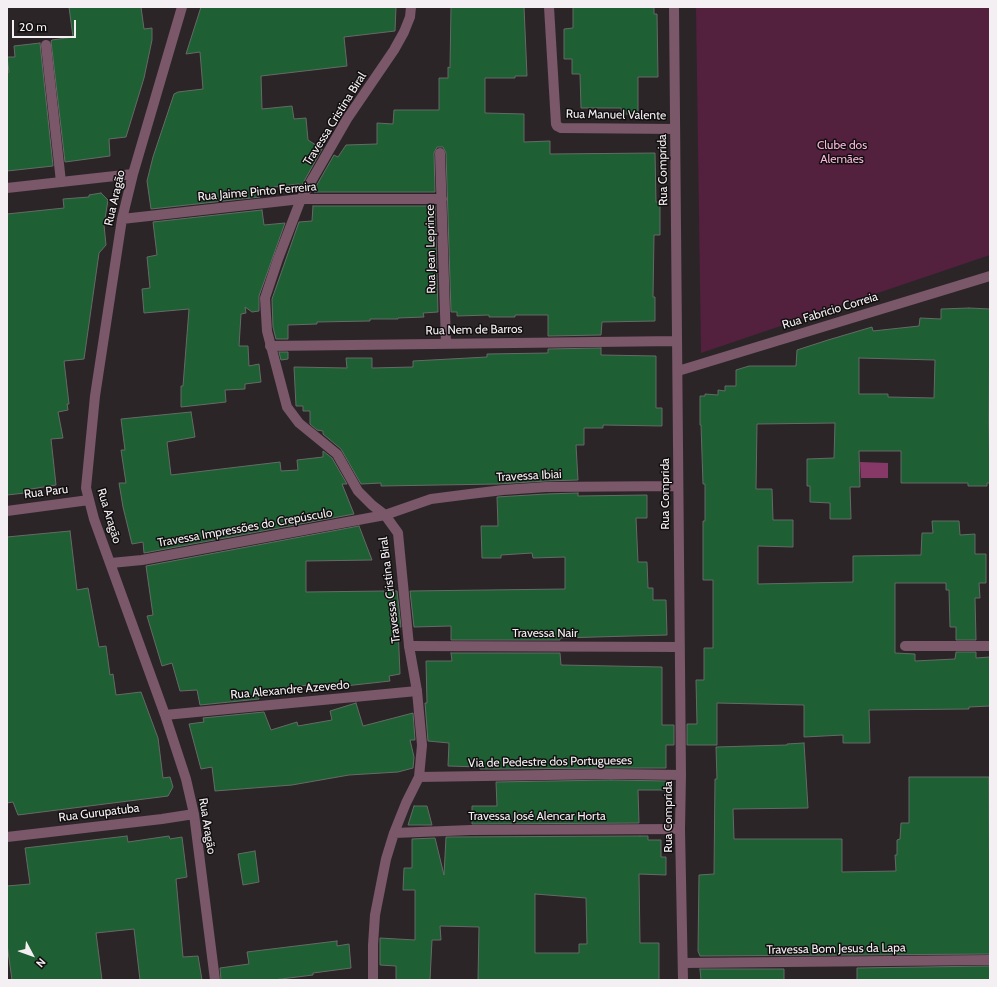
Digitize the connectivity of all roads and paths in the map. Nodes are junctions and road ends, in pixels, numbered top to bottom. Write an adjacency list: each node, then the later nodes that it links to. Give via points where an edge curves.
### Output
1 (182, 7): 8 (street, Rua Aragão)
2 (411, 7): 12 (street, Travessa Cristina Biral, via 410,17 394,50 347,119)
3 (549, 7): 6 (street, Rua Manuel Valente, via 557,126)
4 (674, 7): 6 (street, Rua Comprida)
5 (46, 44): 9 (street)
6 (675, 129): 15 (street, Rua Comprida)
7 (440, 153): 11 (street, Rua Jean Leprince)
8 (133, 174): 9 (street); 13 (street, Rua Aragão)
9 (61, 182): 10 (street)
10 (7, 188)
11 (442, 198): 12 (street, Rua Jaime Pinto Ferreira); 16 (street, Rua Jean Leprince)
12 (301, 199): 13 (street, Rua Jaime Pinto Ferreira); 17 (street, Travessa Cristina Biral, via 265,298)
13 (122, 219): 20 (street, Rua Aragão, via 95,396 86,488)
14 (990, 276): 18 (street, Rua Fabricio Correia)
15 (678, 341): 16 (street, Rua Nem de Barros); 18 (street, Rua Comprida)
16 (446, 344): 17 (street, Rua Nem de Barros)
17 (270, 346): 22 (street, Travessa Cristina Biral, via 287,407 299,423 337,454 358,491)
18 (678, 371): 19 (street, Rua Comprida)
19 (678, 486): 22 (street, Travessa Ibiai, via 546,487 503,490 430,499); 27 (street, Rua Comprida)
20 (89, 500): 21 (street, Rua Paru); 23 (street, Rua Aragão)
21 (7, 511)
22 (385, 515): 23 (street, Travessa Impressões do Crepúsculo, via 142,560); 24 (street, Travessa Cristina Biral, via 398,533)
23 (110, 563): 29 (street, Rua Aragão)
24 (410, 646): 27 (street, Travessa Nair); 28 (street, Travessa Cristina Biral)
25 (905, 646): 26 (street)
26 (990, 646)
27 (679, 647): 30 (street, Rua Comprida)
28 (417, 691): 29 (street, Rua Alexandre Azevedo); 31 (street, Travessa Cristina Biral, via 422,745)
29 (165, 715): 32 (street, Rua Aragão, via 186,779)
30 (682, 775): 31 (street, Via de Pedestre dos Portugueses); 33 (street, Rua Comprida)
31 (419, 777): 34 (street, Travessa Cristina Biral)
32 (194, 814): 35 (street, Rua Gurupatuba); 38 (street, Rua Aragão)
33 (680, 829): 34 (street, Travessa José Alencar Horta); 37 (street, Rua Comprida)
34 (394, 833): 39 (street, Travessa Cristina Biral, via 375,915)
35 (7, 837)
36 (990, 960): 37 (street, Travessa Bom Jesus da Lapa)
37 (683, 963): 40 (street, Rua Comprida)
38 (216, 980)
39 (373, 980)
40 (684, 980)

